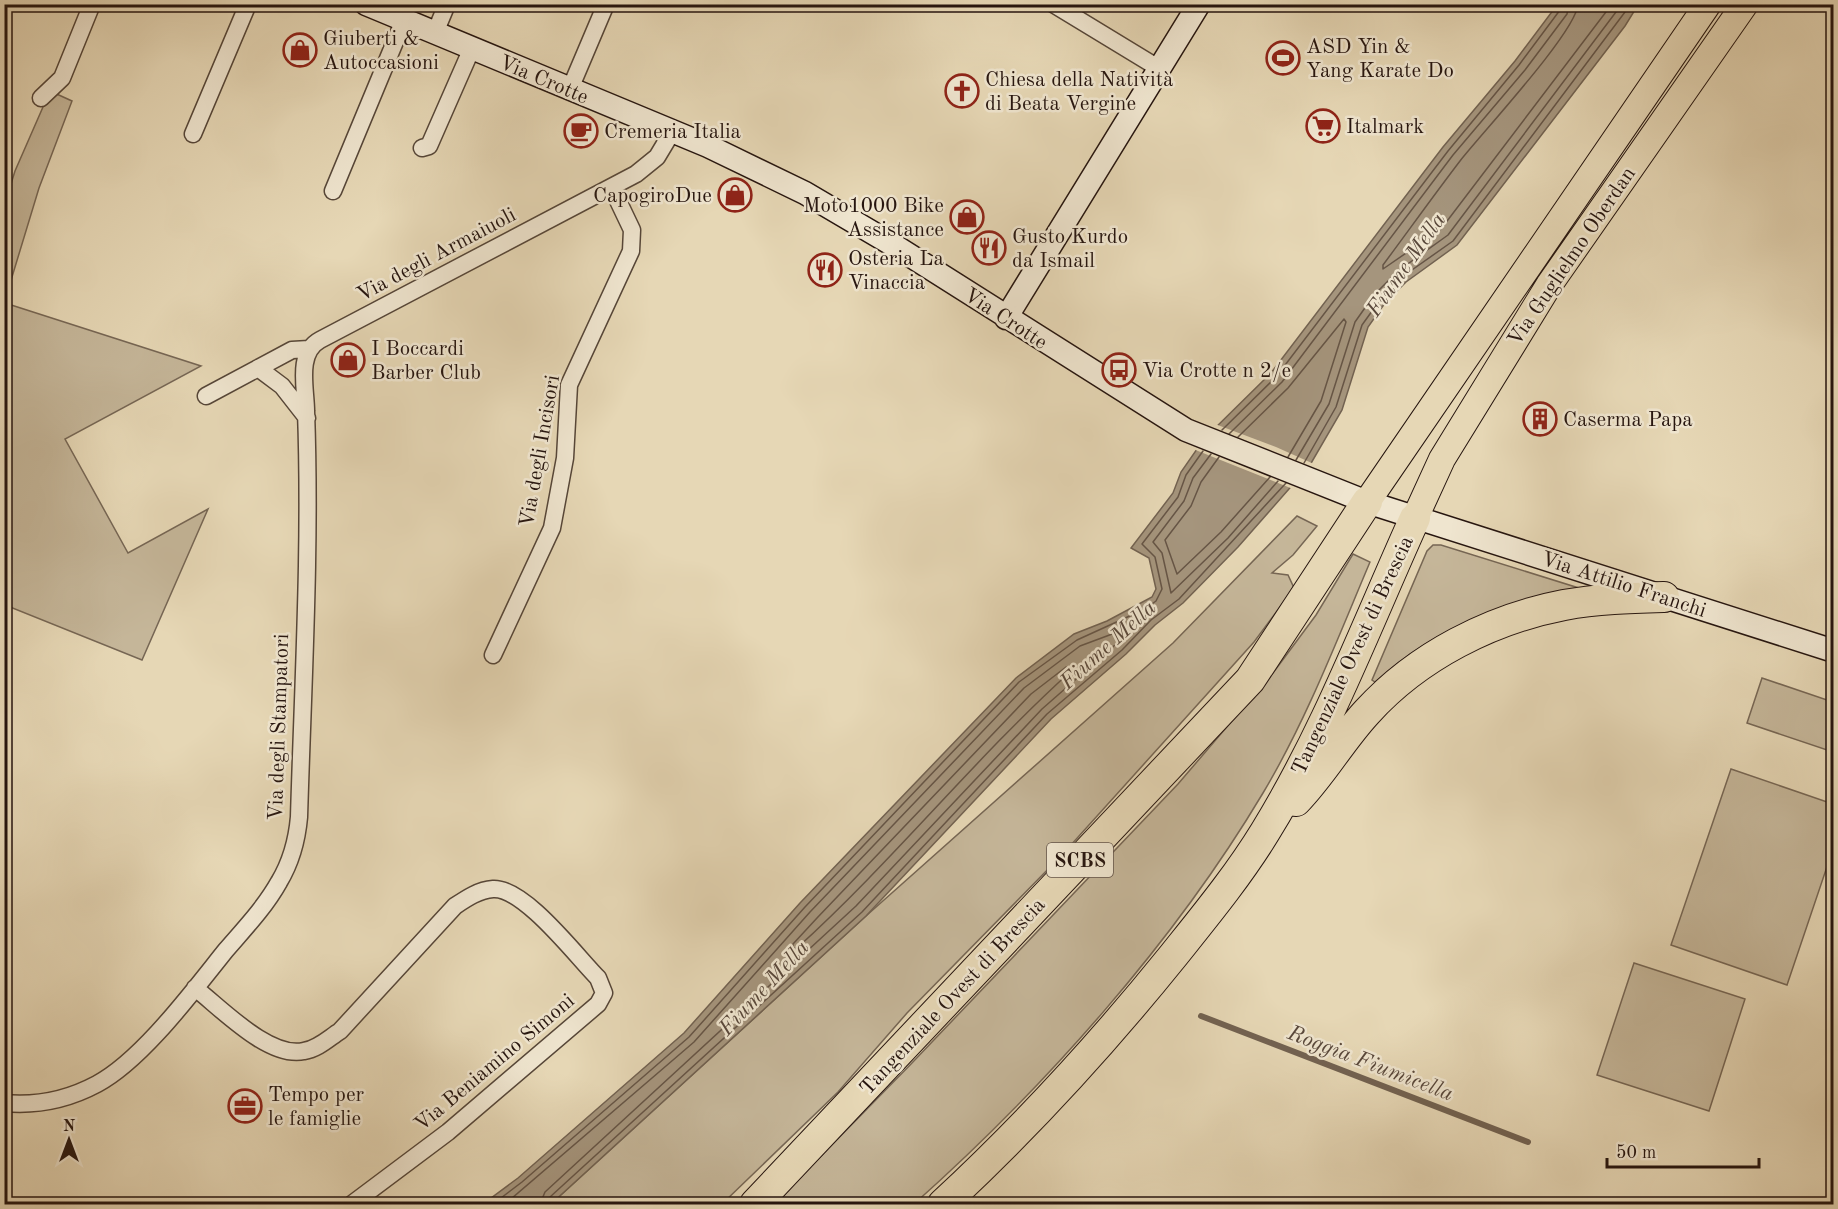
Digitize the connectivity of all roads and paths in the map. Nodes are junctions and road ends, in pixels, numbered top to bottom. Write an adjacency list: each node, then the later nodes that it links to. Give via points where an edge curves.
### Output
1 (92, 4): 15 (street, via 62,78)
2 (248, 4): 17 (street)
3 (366, 4): 10 (street, Via Crotte)
4 (447, 4): 11 (street)
5 (606, 4): 14 (street)
6 (1053, 4): 13 (street)
7 (1199, 4): 13 (street)
8 (1708, 4): 26 (main road, Via Guglielmo Oberdan)
9 (1745, 4): 27 (main road, Via Guglielmo Oberdan, via 1549,285 1442,459)
10 (404, 20): 11 (street, Via Crotte); 20 (street)
11 (435, 33): 12 (street, Via Crotte)
12 (472, 48): 14 (street, Via Crotte); 18 (street, Via Crotte)
13 (1160, 69): 21 (street)
14 (570, 89): 16 (street, Via Crotte)
15 (40, 98)
16 (672, 132): 19 (street, Via degli Armaiuoli, via 651,163); 21 (street, Via Crotte, via 805,193)
17 (193, 134)
18 (429, 148)
19 (612, 188): 22 (street, Via degli Armaiuoli); 30 (street, Via degli Incisori, via 630,223 631,251 569,385 565,458 552,528)
20 (333, 191)
21 (1006, 318): 26 (street, Via Crotte, via 1186,430)
22 (309, 349): 23 (street, Via degli Armaiuoli, via 292,350); 25 (street, Via degli Stampatori, via 305,360)
23 (258, 368): 24 (street, Via degli Armaiuoli); 25 (street, via 282,386)
24 (206, 396)
25 (306, 418): 32 (street, Via degli Stampatori, via 297,832 288,864 273,892)
26 (1367, 502): 27 (street, Via Crotte); 35 (highway, Tangenziale Ovest di Brescia / SCBS, via 1250,680)
27 (1415, 518): 28 (street, Via Attilio Franchi); 31 (highway, Tangenziale Ovest di Brescia, via 1321,732)
28 (1664, 597): 29 (street, Via Attilio Franchi); 31 (highway, via 1589,601 1536,611 1482,630 1440,653 1408,674 1366,712 1319,778)
29 (1833, 651)
30 (494, 655)
31 (1265, 833): 36 (highway, Tangenziale Ovest di Brescia, via 1207,914 1126,1015 1006,1146)
32 (195, 988): 33 (street, Via degli Stampatori, via 133,1057 98,1084 57,1100); 34 (street, Via Beniamino Simoni, via 269,1046 304,1052 340,1031 455,906 471,895 494,889 512,893 527,904 598,978 604,993 598,1004 519,1074)
33 (4, 1103)
34 (352, 1204)
35 (755, 1204)
36 (943, 1204)

